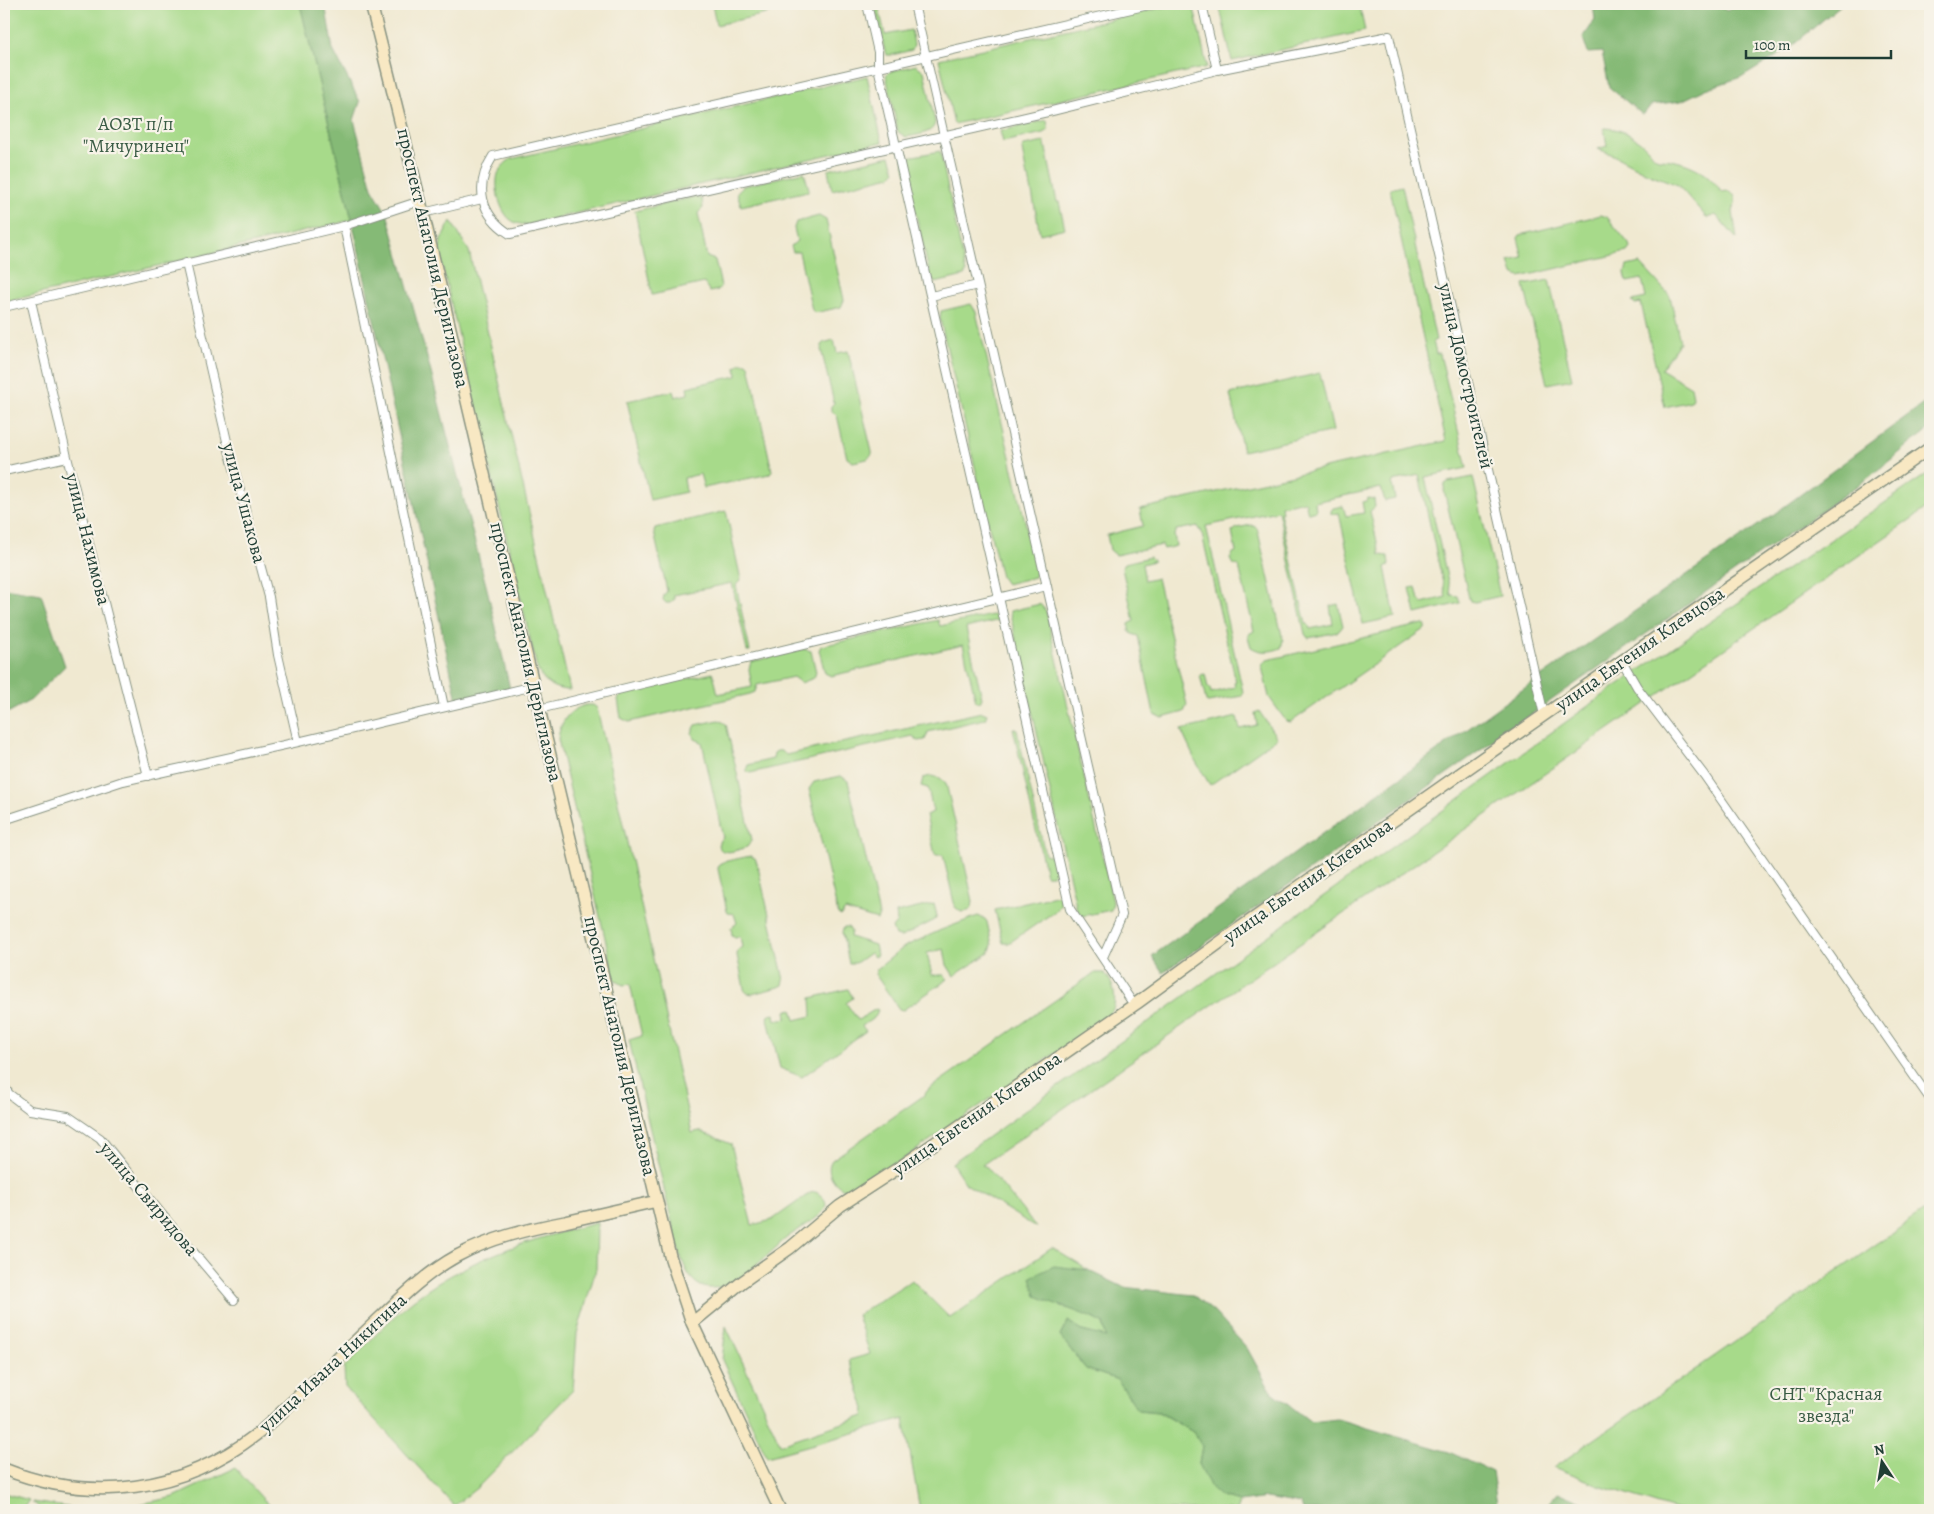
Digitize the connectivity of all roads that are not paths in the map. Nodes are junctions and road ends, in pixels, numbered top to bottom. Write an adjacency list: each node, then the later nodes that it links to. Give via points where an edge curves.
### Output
1 (370, 4): 12 (main road, проспект Анатолия Дериглазова)
2 (867, 4): 7 (street, via 878,52)
3 (914, 4): 6 (street)
4 (1153, 4): 6 (street)
5 (1202, 4): 8 (street)
6 (926, 56): 7 (street); 9 (street)
7 (878, 67): 10 (street); 11 (street, via 493,156 482,180)
8 (1218, 70): 9 (street); 29 (street, улица Домостроителей, via 1389,36)
9 (944, 135): 10 (street); 16 (street)
10 (896, 146): 11 (street, via 510,234 489,216); 17 (street)
11 (482, 199): 13 (street)
12 (420, 201): 13 (main road, проспект Анатолия Дериглазова); 14 (street)
13 (423, 213): 26 (main road, проспект Анатолия Дериглазова)
14 (344, 226): 15 (street); 27 (street)
15 (186, 264): 18 (street); 30 (street, улица Ушакова, via 229,450 269,597 278,655)
16 (978, 285): 17 (street); 23 (street)
17 (931, 296): 24 (street)
18 (31, 301): 19 (street); 21 (street, улица Нахимова)
19 (4, 308)
20 (1930, 448): 25 (main road, улица Евгения Клевцова)
21 (67, 457): 22 (street); 31 (street, улица Нахимова)
22 (4, 470)
23 (1047, 586): 24 (street); 33 (street, via 1122,915)
24 (999, 598): 28 (street); 33 (street, via 1070,909)
25 (1622, 661): 29 (main road, улица Евгения Клевцова); 36 (street, via 1637,687 1704,775)
26 (534, 686): 27 (street); 28 (main road, проспект Анатолия Дериглазова)
27 (444, 706): 30 (street)
28 (539, 709): 37 (main road, проспект Анатолия Дериглазова)
29 (1544, 716): 34 (main road, улица Евгения Клевцова)
30 (298, 742): 31 (street)
31 (148, 776): 32 (street, via 123,781)
32 (4, 820)
33 (1104, 957): 34 (street)
34 (1134, 1005): 39 (main road, улица Евгения Клевцова, via 840,1206)
35 (4, 1086): 38 (street, улица Свиридова, via 30,1110 68,1116 100,1138)
36 (1930, 1099)
37 (658, 1201): 39 (main road, проспект Анатолия Дериглазова, via 670,1256); 40 (main road, улица Ивана Никитина, via 522,1231 457,1256 393,1306 258,1434 201,1468 152,1484 92,1490 30,1480)
38 (234, 1300)
39 (692, 1323): 41 (main road, проспект Анатолия Дериглазова)
40 (4, 1469)
41 (780, 1510)

